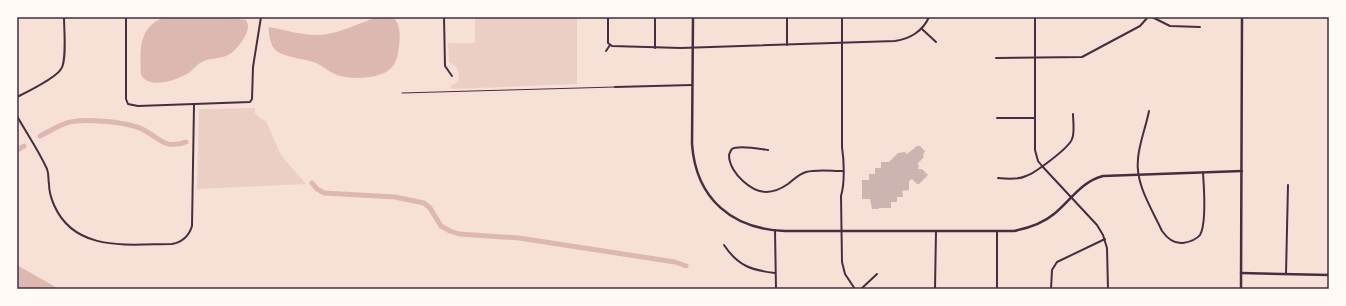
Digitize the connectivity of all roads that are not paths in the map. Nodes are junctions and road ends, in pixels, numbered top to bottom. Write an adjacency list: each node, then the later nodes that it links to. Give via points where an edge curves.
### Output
1 (64, 17): 30 (street, via 64,61 61,70)
2 (126, 17): 31 (street, via 128,104)
3 (261, 17): 31 (street, via 253,67 252,101)
4 (444, 17): 26 (street, via 445,66)
5 (608, 17): 19 (street)
6 (655, 17): 21 (street)
7 (692, 17): 22 (street)
8 (787, 17): 20 (street)
9 (842, 17): 18 (street)
10 (929, 17): 16 (street)
11 (1035, 17): 25 (street)
12 (1148, 17): 25 (street, via 1140,26 1085,56)
13 (1152, 17): 15 (street, via 1170,26)
14 (1242, 17): 40 (street)
15 (1200, 27)
16 (922, 29): 17 (street); 18 (street, via 900,40)
17 (936, 42)
18 (842, 43): 20 (street); 39 (street)
19 (610, 45): 21 (street); 23 (street)
20 (787, 45): 22 (street)
21 (654, 48): 22 (street)
22 (692, 48): 27 (street)
23 (606, 51)
24 (996, 58): 25 (street)
25 (1035, 58): 36 (street)
26 (452, 76)
27 (692, 85): 28 (street); 46 (street, via 692,144 694,164 700,180 710,196 741,222)
28 (615, 87): 29 (lane)
29 (402, 93)
30 (17, 97)
31 (194, 104): 34 (street, via 192,226 186,238 172,244 101,242 82,236 69,227 55,208 49,190 47,171)
32 (1149, 111): 42 (street, via 1138,158)
33 (1073, 114): 38 (street, via 1070,144)
34 (17, 116)
35 (997, 118): 36 (street)
36 (1035, 118): 38 (street, via 1035,150)
37 (768, 150): 39 (street, via 734,148 729,155 733,168 740,178 762,192 776,191 808,171)
38 (1042, 166): 43 (street, via 1020,178); 45 (street)
39 (843, 171): 47 (street)
40 (1242, 171): 41 (street); 53 (street)
41 (1203, 173): 42 (street); 42 (street, via 1204,226 1196,239 1180,243 1172,241 1162,231)
42 (1139, 175): 45 (street, via 1097,177)
43 (998, 178)
44 (1288, 185): 55 (street)
45 (1071, 198): 49 (street, via 1054,214 1038,224 1014,231); 50 (street, via 1100,229)
46 (775, 230): 47 (street); 52 (street)
47 (842, 231): 48 (street); 58 (street, via 843,268)
48 (936, 231): 49 (street); 60 (street)
49 (997, 231): 61 (street)
50 (1105, 239): 62 (street, via 1058,262 1052,270); 63 (street, via 1108,255)
51 (724, 245): 52 (street, via 735,259 747,267)
52 (775, 273): 57 (street)
53 (1241, 273): 55 (street); 64 (street)
54 (877, 274): 59 (street)
55 (1286, 274): 56 (street)
56 (1329, 275)
57 (776, 289)
58 (855, 289)
59 (861, 289)
60 (935, 289)
61 (997, 289)
62 (1051, 289)
63 (1108, 289)
64 (1241, 289)

